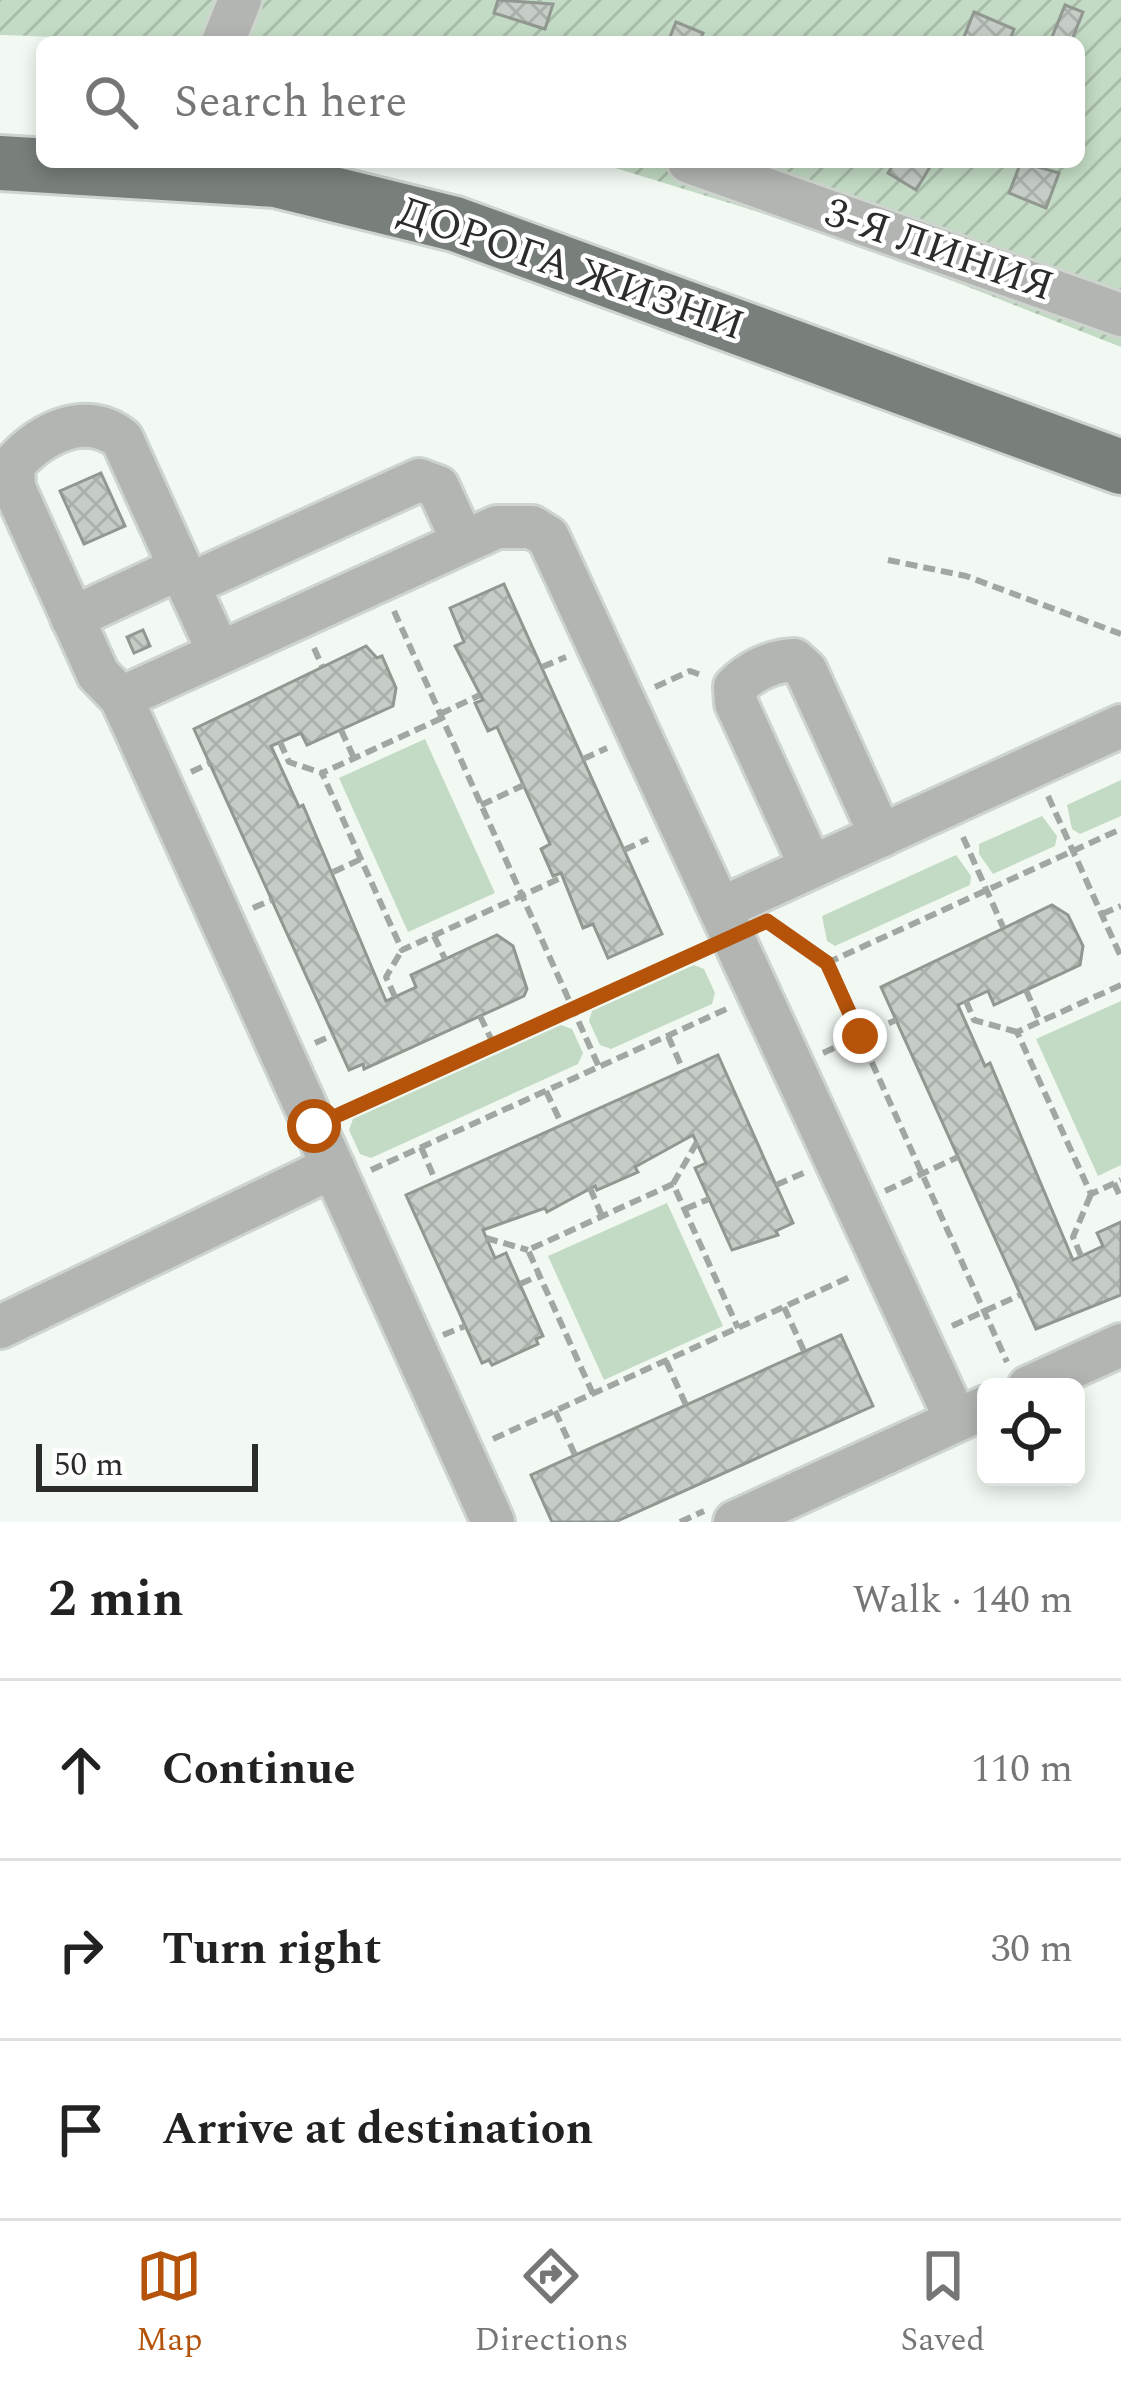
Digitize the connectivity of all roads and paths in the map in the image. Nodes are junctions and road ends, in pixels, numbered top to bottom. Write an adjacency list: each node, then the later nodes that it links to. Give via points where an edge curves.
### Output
1 (240, 0): 2 (street)
2 (225, 36)
3 (0, 164): 4 (main road, ДОРОГА ЖИЗНИ)
4 (36, 165)
5 (203, 168): 8 (main road, ДОРОГА ЖИЗНИ, via 455,224)
6 (706, 168): 7 (street, 3-Я ЛИНИЯ)
7 (1121, 315)
8 (1121, 467)
9 (463, 542): 11 (street, via 438,487 418,480); 12 (street); 23 (street, via 516,524 548,537)
10 (888, 560): 14 (path, via 966,576)
11 (184, 576): 13 (street); 13 (street, via 122,439 104,424 80,423 29,446 13,465 14,488); 16 (street)
12 (380, 580): 16 (street); 24 (path)
13 (72, 617): 22 (street, via 98,674)
14 (1121, 634)
15 (313, 644): 18 (path)
16 (218, 653): 22 (street)
17 (572, 654): 19 (path)
18 (322, 666)
19 (542, 668)
20 (736, 687): 23 (path, via 690,671); 38 (street, via 779,660 806,671); 42 (street, via 736,703)
21 (480, 695): 24 (path)
22 (121, 698): 74 (street)
23 (627, 700): 48 (street)
24 (441, 716): 29 (path); 34 (path)
25 (1121, 727): 31 (street)
26 (341, 730): 29 (path)
27 (280, 742): 32 (path, via 289,762)
28 (613, 745): 30 (path)
29 (354, 758): 32 (path)
30 (583, 759)
31 (1035, 766): 35 (street); 40 (path)
32 (322, 772): 41 (path)
33 (524, 785): 34 (path)
34 (481, 805): 46 (path)
35 (948, 805): 38 (street); 45 (path)
36 (1121, 830): 40 (path)
37 (654, 836): 39 (path)
38 (880, 836): 42 (street)
39 (624, 850)
40 (1073, 851): 45 (path); 49 (path)
41 (361, 859): 43 (path); 52 (path)
42 (811, 867): 48 (street)
43 (333, 872)
44 (563, 877): 46 (path)
45 (987, 890): 50 (path); 55 (path)
46 (522, 896): 51 (path); 61 (path)
47 (1121, 906): 49 (path)
48 (744, 914): 55 (path); 58 (street); 61 (path)
49 (1102, 915): 53 (path)
50 (1003, 927)
51 (434, 936): 52 (path); 54 (path)
52 (402, 950): 59 (path, via 386,977)
53 (1121, 957)
54 (445, 959)
55 (827, 963): 67 (path)
56 (1121, 985): 64 (path)
57 (1026, 990): 64 (path)
58 (761, 994): 66 (path); 69 (street)
59 (395, 997)
60 (966, 1001): 65 (path, via 974,1020)
61 (573, 1009): 68 (path); 70 (path)
62 (481, 1016): 68 (path)
63 (896, 1020): 67 (path)
64 (1040, 1022): 65 (path)
65 (1017, 1032): 84 (path)
66 (668, 1036): 70 (path); 71 (path)
67 (860, 1036): 69 (path); 78 (path)
68 (494, 1045): 74 (path)
69 (794, 1066): 87 (street)
70 (599, 1067): 72 (path)
71 (683, 1070)
72 (546, 1091): 73 (path); 76 (path)
73 (562, 1125)
74 (314, 1126): 79 (street)
75 (697, 1142): 82 (path)
76 (421, 1148): 79 (path); 81 (path)
77 (958, 1157): 78 (path)
78 (922, 1174): 87 (path); 98 (path)
79 (337, 1175): 99 (street); 111 (street)
80 (1118, 1181): 84 (path); 85 (path)
81 (436, 1182)
82 (674, 1184): 88 (path); 89 (path)
83 (590, 1189): 89 (path)
84 (1090, 1193): 92 (path, via 1073,1237)
85 (1121, 1198)
86 (710, 1199): 88 (path)
87 (857, 1203): 93 (street)
88 (685, 1210): 100 (path)
89 (602, 1216): 91 (path)
90 (486, 1238): 91 (path)
91 (528, 1250): 94 (path)
92 (1082, 1256)
93 (884, 1262): 97 (path); 101 (street)
94 (539, 1275): 95 (path); 107 (path)
95 (520, 1284)
96 (1020, 1295): 98 (path)
97 (784, 1307): 100 (path); 103 (path)
98 (984, 1311): 101 (path); 105 (path)
99 (0, 1327)
100 (738, 1328): 104 (path)
101 (920, 1340): 110 (street)
102 (1121, 1345): 106 (street)
103 (804, 1351)
104 (666, 1361): 107 (path); 108 (path)
105 (1020, 1378)
106 (1027, 1378)
107 (593, 1394): 109 (path)
108 (686, 1405)
109 (555, 1411): 111 (path); 112 (path)
110 (971, 1414): 114 (street)
111 (462, 1453): 113 (street)
112 (574, 1455)
113 (494, 1522)
114 (735, 1522)

